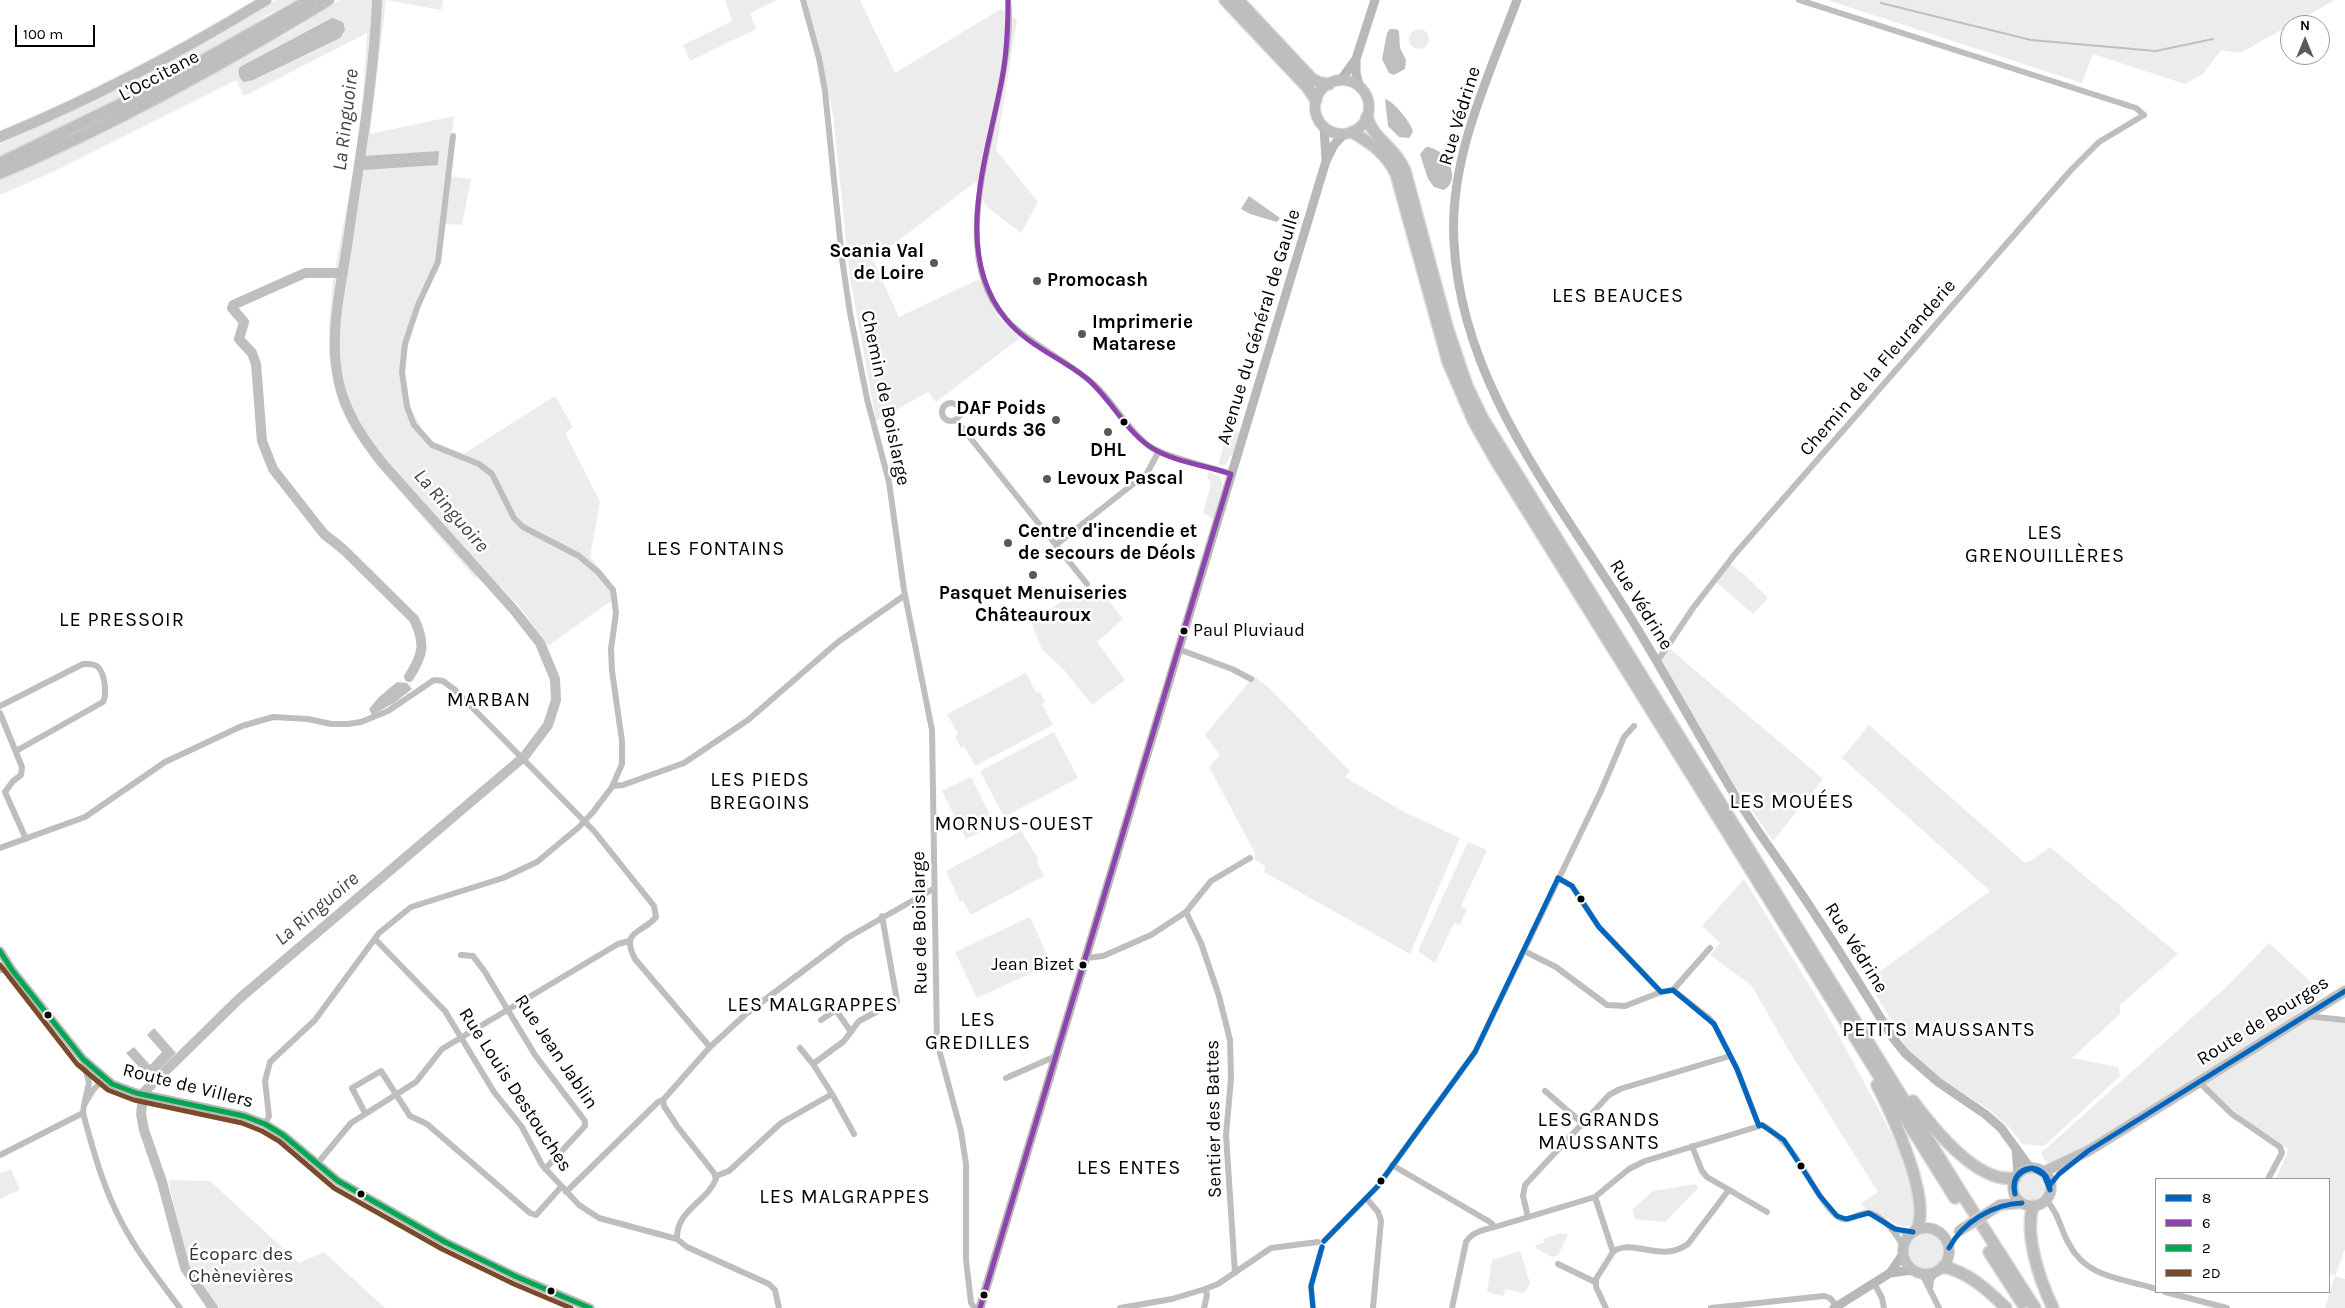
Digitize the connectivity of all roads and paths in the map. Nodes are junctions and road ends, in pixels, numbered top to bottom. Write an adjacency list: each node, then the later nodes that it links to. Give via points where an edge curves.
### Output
1 (266, 0): 19 (main road, via 148,67)
2 (310, 0): 21 (highway, L'Occitane, via 154,88)
3 (328, 0): 22 (highway, L'Occitane, via 155,98)
4 (803, 0): 28 (street, Chemin de Boislarge, via 825,91 850,313 867,399 889,482)
5 (1008, 0): 24 (street, via 1008,40 977,219 977,249 984,281 997,307 1012,324 1093,383 1146,444)
6 (1225, 0): 14 (highway)
7 (1238, 0): 12 (highway, via 1312,79 1320,83)
8 (1375, 0): 11 (main road)
9 (1518, 0): 30 (main road, Rue Védrine, via 1473,114 1457,182 1454,240 1461,299 1477,353 1506,415 1551,495)
10 (1799, 0): 30 (street, Chemin de la Fleuranderie, via 2136,108 2144,115 2099,142 2071,170 1724,568)
11 (1356, 59): 12 (main road); 13 (main road)
12 (1334, 82): 13 (main road, via 1354,84); 14 (main road)
13 (1360, 88): 15 (main road, via 1368,105)
14 (1316, 100): 16 (main road, via 1316,114)
15 (1367, 117): 17 (main road, via 1358,128); 64 (highway, via 1371,130 1396,153 1406,171 1448,330 1467,386 1483,419)
16 (1324, 127): 17 (main road, via 1337,134); 20 (main road, Avenue du Général de Gaulle)
17 (1348, 133): 20 (main road, Avenue du Général de Gaulle, via 1334,145); 57 (highway, via 1377,147 1396,174 1448,362 1474,422)
18 (453, 136): 36 (street, via 438,262 418,305 405,344 402,372 407,407 414,426 432,445 479,464 492,474 514,518 523,527 578,556 613,590 616,613 611,649 612,671 622,764)
19 (0, 137)
20 (1326, 160): 25 (main road, Avenue du Général de Gaulle)
21 (0, 163)
22 (0, 173)
23 (956, 420): 26 (street)
24 (1159, 451): 25 (street); 26 (street, via 1147,473)
25 (1231, 474): 29 (main road, Avenue du Général de Gaulle)
26 (1057, 544): 27 (street)
27 (1087, 584)
28 (905, 595): 36 (street, via 838,642 748,720 684,762); 42 (street, Rue de Boislarge, via 934,744)
29 (1178, 649): 31 (street); 51 (main road, Avenue du Général de Gaulle)
30 (1657, 662): 87 (main road, Rue Védrine, via 1739,802 1817,916 1893,1038 1932,1077 2001,1128)
31 (1251, 679)
32 (0, 706): 35 (street, via 83,664 96,665 100,669 104,702)
33 (0, 713): 35 (street)
34 (1634, 726): 41 (street, via 1624,737)
35 (16, 751): 38 (street, via 22,767 21,775 5,792)
36 (613, 786): 37 (street)
37 (585, 821): 38 (street, via 455,690 439,679 425,684 388,711 361,722 331,724 308,718 274,716 242,726 165,762 85,817); 45 (street, via 537,862 504,878 411,907); 46 (street, via 657,913)
38 (26, 838): 39 (street)
39 (0, 848)
40 (1250, 858): 43 (street, via 1208,883)
41 (1558, 878): 49 (street); 56 (street, via 1572,886 1599,927)
42 (933, 888): 44 (street); 133 (street, Rue de Boislarge, via 937,1042 962,1139 967,1184 966,1260 971,1303)
43 (1186, 912): 51 (street, via 1144,938 1099,957); 121 (street, Sentier des Battes, via 1201,943 1230,1040 1231,1078 1226,1135)
44 (882, 916): 62 (street, via 897,1001 860,1021); 65 (street, via 763,1000)
45 (375, 939): 63 (street, Rue Louis Destouches, via 445,1011); 83 (street, via 315,1020 270,1062 266,1081 269,1116)
46 (629, 941): 58 (street, via 618,944); 65 (street, via 635,959)
47 (1710, 948): 54 (street)
48 (0, 950): 53 (main road, Route de Villers)
49 (1524, 951): 56 (street, via 1556,968 1607,1006 1625,1006); 91 (street, via 1476,1052)
50 (461, 955): 58 (street, Rue Jean Jablin, via 473,956)
51 (1086, 958): 67 (main road, Avenue du Général de Gaulle)
52 (0, 970): 53 (street)
53 (12, 970): 69 (main road, Route de Villers)
54 (1673, 990): 56 (street); 68 (street, via 1709,1018)
55 (2345, 990): 59 (main road, Route de Bourges)
56 (1661, 992)
57 (1832, 1000): 111 (highway, via 1897,1127 1918,1195 1921,1216); 145 (highway)
58 (508, 1009): 63 (street); 93 (street, Rue Jean Jablin, via 535,1055 585,1121 585,1126)
59 (2304, 1016): 61 (street); 73 (main road, Route de Bourges)
60 (821, 1020): 62 (street, via 836,1010)
61 (2345, 1020)
62 (851, 1032): 70 (street)
63 (462, 1037): 77 (street, via 442,1049 416,1082); 93 (street, Rue Louis Destouches, via 494,1092 522,1127)
64 (1871, 1045): 97 (highway, via 1950,1145 1990,1174); 146 (highway)
65 (710, 1047): 78 (street)
66 (800, 1048): 70 (street)
67 (1056, 1056): 72 (street); 134 (main road, Avenue du Général de Gaulle)
68 (1730, 1056): 82 (street, via 1616,1091); 84 (street)
69 (83, 1059): 71 (main road, Route de Villers); 74 (street)
70 (813, 1064): 76 (street)
71 (101, 1077): 74 (street); 79 (street); 83 (main road, Route de Villers, via 136,1093 244,1116)
72 (1006, 1078)
73 (2199, 1082): 88 (main road, Route de Bourges); 96 (street, via 2232,1114 2280,1147 2282,1153)
74 (89, 1083): 79 (street)
75 (1546, 1091): 82 (street)
76 (832, 1094): 85 (street); 95 (street, via 782,1123 729,1170)
77 (397, 1096): 81 (street); 81 (street, via 381,1071 352,1088); 99 (street, via 410,1116 427,1124 530,1213 536,1214)
78 (663, 1100): 95 (street, via 673,1121); 99 (street)
79 (84, 1105): 80 (street)
80 (83, 1112): 89 (street); 130 (street, via 98,1167 116,1213 137,1249)
81 (365, 1113): 90 (street, via 351,1123)
82 (1582, 1123): 107 (street, via 1524,1185 1522,1196)
83 (265, 1124): 90 (main road, Route de Villers, via 283,1134)
84 (1760, 1125): 86 (street); 108 (street, via 1784,1140 1820,1196 1837,1216 1846,1219 1870,1213)
85 (854, 1134)
86 (1692, 1146): 100 (street, via 1702,1171); 101 (street, via 1645,1161)
87 (2016, 1149): 92 (main road, Rue Védrine); 97 (main road)
88 (2088, 1151): 94 (main road); 98 (main road)
89 (0, 1155)
90 (317, 1164): 131 (main road, Route de Villers, via 344,1184 468,1255)
91 (1392, 1165): 102 (street); 109 (street)
92 (2032, 1168): 94 (main road); 97 (main road)
93 (545, 1169): 99 (street, Rue Louis Destouches)
94 (2043, 1172): 98 (main road)
95 (716, 1176): 113 (street, via 714,1183 680,1223)
96 (2269, 1178)
97 (2015, 1180): 104 (main road); 105 (main road, via 2017,1199)
98 (2050, 1184): 103 (main road)
99 (564, 1189): 113 (street, Rue Louis Destouches, via 579,1205 599,1218)
100 (1728, 1191): 106 (street); 117 (street, via 1680,1250 1669,1253 1625,1247)
101 (1595, 1197): 107 (street); 117 (street)
102 (1367, 1198): 114 (street); 138 (street, via 1381,1221)
103 (2046, 1200): 105 (main road); 126 (street, via 2056,1212 2076,1257 2106,1276)
104 (2000, 1205): 105 (main road); 110 (main road, bridge)
105 (2028, 1205): 147 (highway, via 2032,1241)
106 (1767, 1212)
107 (1528, 1217): 109 (street)
108 (1888, 1226): 111 (street, via 1901,1231); 116 (street)
109 (1494, 1227): 139 (street, via 1476,1232 1466,1242)
110 (1959, 1230): 112 (main road); 115 (main road)
111 (1915, 1231): 112 (main road, via 1933,1229); 116 (main road)
112 (1940, 1232): 115 (main road)
113 (677, 1239): 132 (street, Rue Louis Destouches, via 687,1247 769,1284 775,1290)
114 (1321, 1244): 121 (street, via 1271,1248); 137 (street, via 1311,1288)
115 (1949, 1248): 119 (main road, via 1948,1258)
116 (1903, 1250): 120 (main road, via 1906,1263); 122 (main road)
117 (1613, 1252): 123 (street)
118 (1558, 1264): 123 (street)
119 (1939, 1270): 120 (main road); 127 (street, via 1930,1282); 144 (highway, via 1955,1269)
120 (1917, 1272): 122 (main road); 127 (street)
121 (1234, 1273): 125 (street)
122 (1887, 1274): 124 (main road)
123 (1595, 1282): 140 (street)
124 (1874, 1283): 129 (main road); 142 (street)
125 (1206, 1289): 135 (street); 136 (street)
126 (2155, 1289)
127 (1931, 1292): 143 (street)
128 (2170, 1293): 148 (street)
129 (1835, 1307): 141 (street, via 1830,1298 1824,1296)
130 (180, 1308)
131 (590, 1308)
132 (779, 1308)
133 (975, 1308)
134 (980, 1308)
135 (1120, 1308)
136 (1204, 1308)
137 (1314, 1308)
138 (1373, 1308)
139 (1452, 1308)
140 (1606, 1308)
141 (1711, 1308)
142 (1884, 1308)
143 (1939, 1308)
144 (2006, 1308)
145 (2026, 1308)
146 (2035, 1308)
147 (2053, 1308)
148 (2227, 1308)

